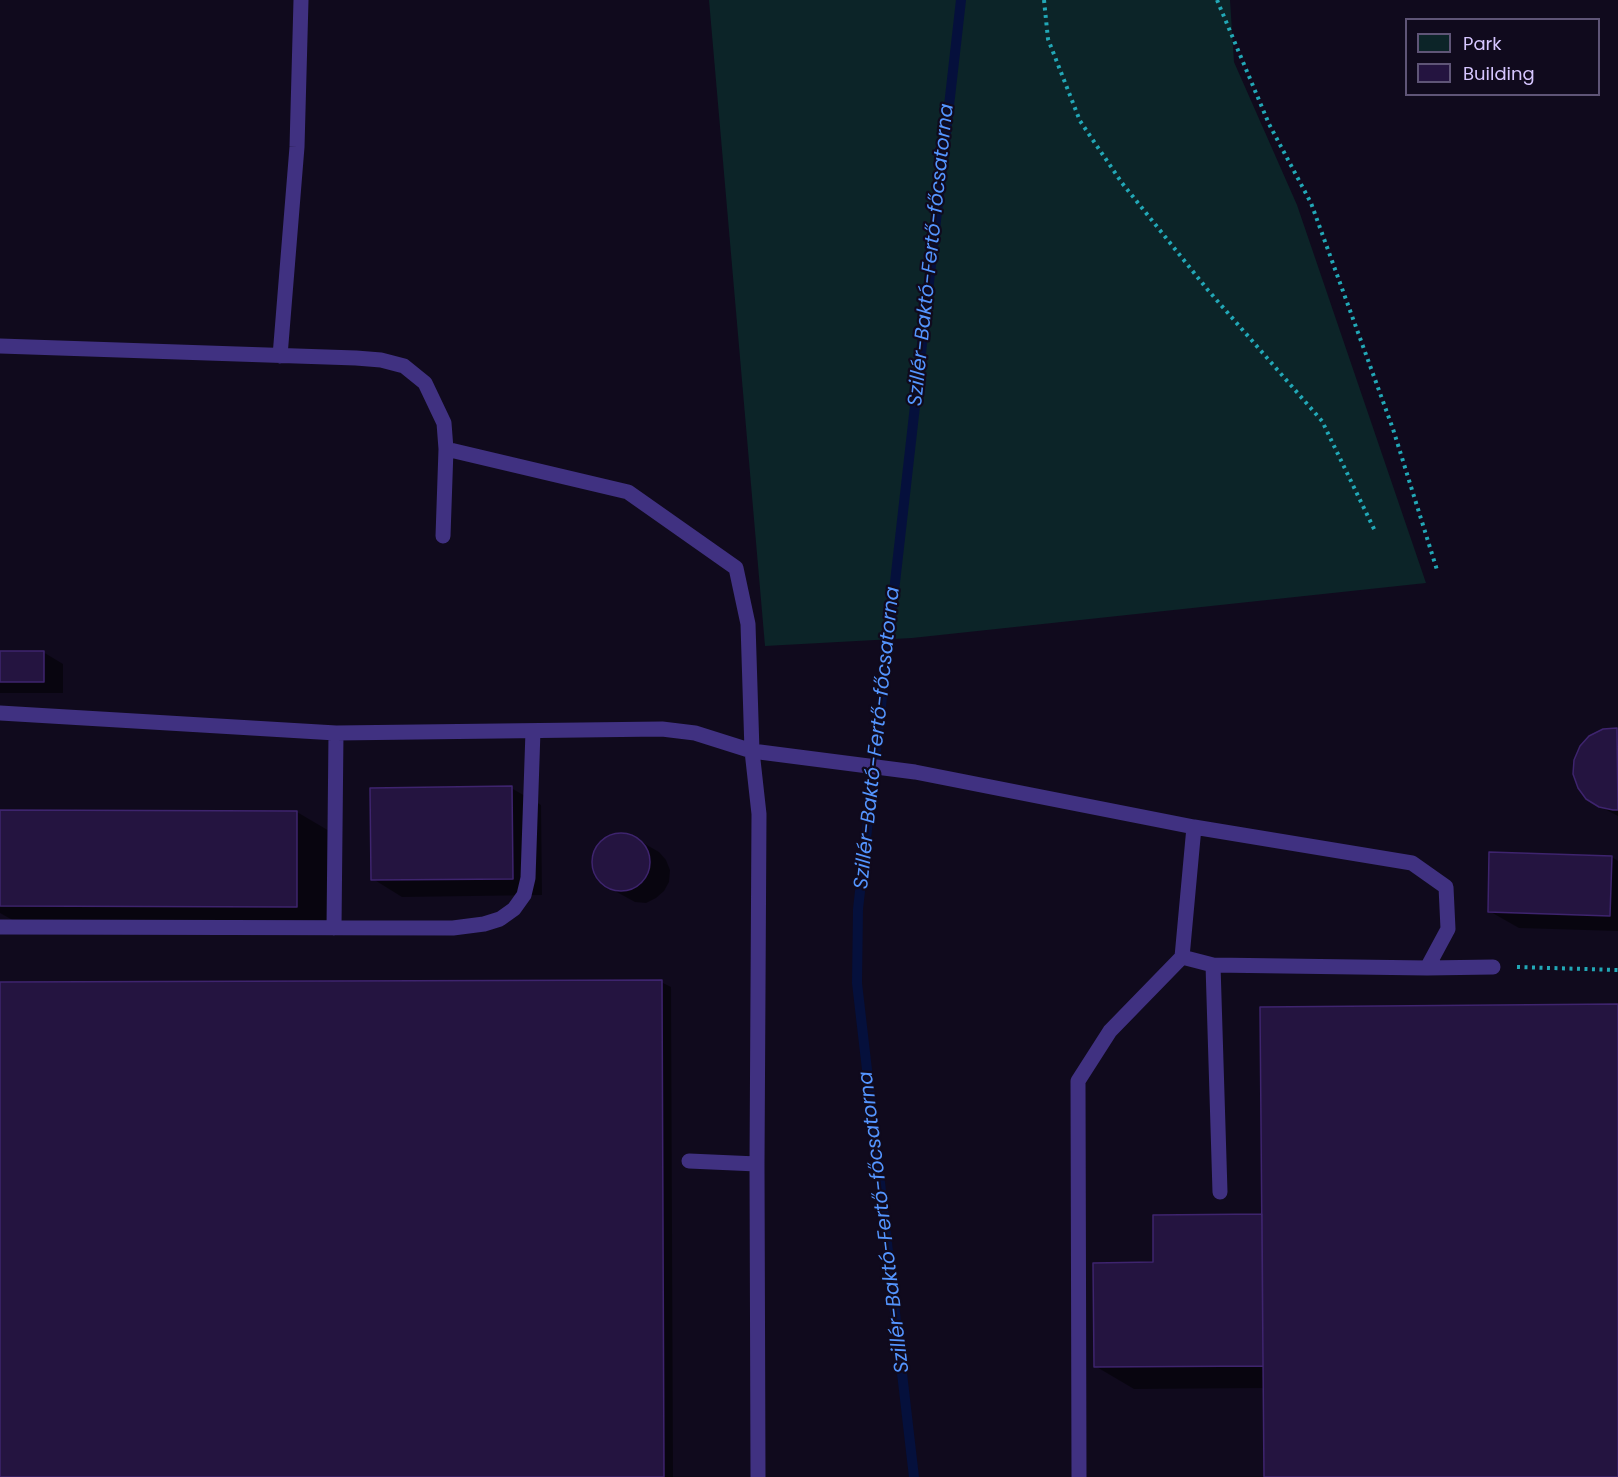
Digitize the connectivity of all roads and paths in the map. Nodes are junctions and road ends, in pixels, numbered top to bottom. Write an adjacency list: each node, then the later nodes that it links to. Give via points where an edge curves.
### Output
1 (301, 0): 5 (lane, via 297,147)
2 (1044, 0): 7 (path, via 1048,39 1080,121 1122,183 1207,289 1322,421)
3 (1216, 0): 9 (path, via 1269,124 1311,203 1393,429)
4 (0, 346): 5 (lane)
5 (280, 356): 6 (lane, via 364,358 404,366 425,383 435,399 444,423)
6 (446, 449): 8 (lane); 13 (lane, via 628,492 736,568 748,624)
7 (1376, 533)
8 (443, 536)
9 (1437, 570)
10 (0, 713): 12 (lane)
11 (533, 731): 12 (lane); 13 (lane, via 662,729 695,733); 16 (lane, via 528,878 514,909 492,922 453,928)
12 (336, 733): 16 (lane)
13 (752, 751): 14 (lane, via 915,772); 23 (lane, via 759,814)
14 (1194, 827): 17 (lane); 20 (lane, via 1412,863 1446,887 1448,929)
15 (0, 927): 16 (lane)
16 (334, 928)
17 (1182, 957): 18 (lane); 26 (lane, via 1110,1031 1078,1081)
18 (1213, 965): 20 (lane); 24 (lane)
19 (1493, 967): 20 (lane); 21 (path)
20 (1427, 968)
21 (1618, 970)
22 (689, 1161): 23 (lane)
23 (757, 1164): 25 (lane)
24 (1220, 1192)
25 (758, 1477)
26 (1079, 1477)

